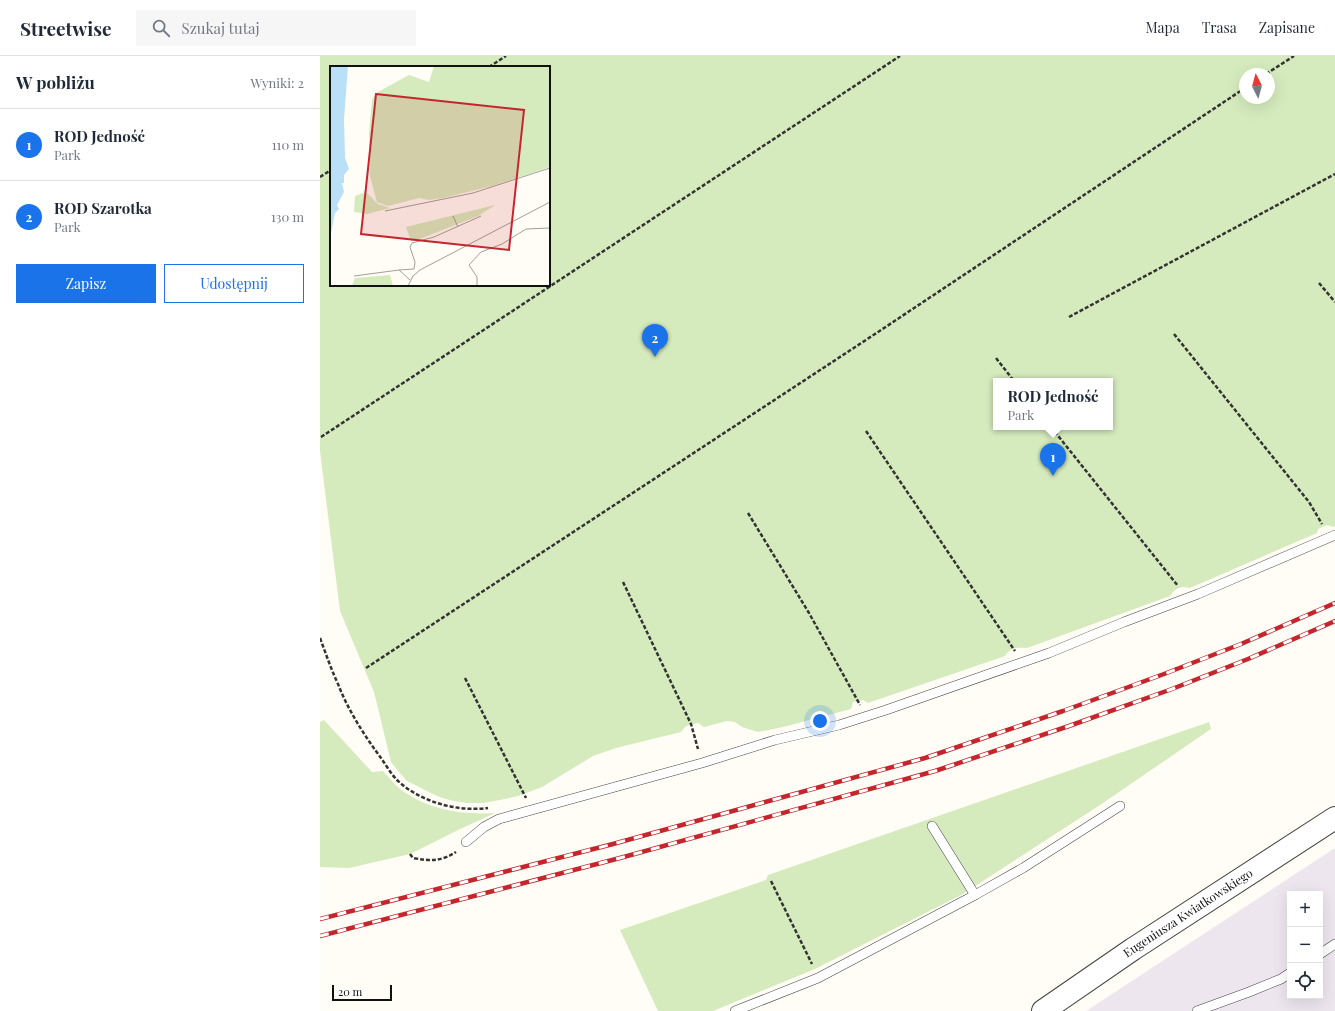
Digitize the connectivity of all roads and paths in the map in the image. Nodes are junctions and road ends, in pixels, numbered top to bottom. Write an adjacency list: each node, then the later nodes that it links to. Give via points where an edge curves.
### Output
1 (506, 56): 4 (path)
2 (900, 56): 18 (path)
3 (1294, 56): 5 (path)
4 (491, 66)
5 (1275, 68)
6 (1239, 92): 25 (path)
7 (330, 171): 9 (path)
8 (1335, 174): 12 (path)
9 (320, 177)
10 (1319, 283): 11 (path)
11 (1335, 302)
12 (1070, 317)
13 (1174, 334): 20 (path, via 1309,502)
14 (996, 358): 15 (path)
15 (1012, 378)
16 (1053, 430): 22 (path, via 1179,588)
17 (866, 431): 24 (path, via 1014,649)
18 (322, 437)
19 (748, 513): 27 (path, via 809,613 858,701)
20 (1332, 536): 22 (lane)
21 (622, 582): 28 (path, via 691,724)
22 (1184, 599): 24 (lane)
23 (320, 638): 31 (path, via 338,685 365,735 397,779 411,790 446,805 467,809)
24 (1020, 663): 27 (lane)
25 (366, 668)
26 (466, 678): 29 (path, via 528,800)
27 (864, 717): 28 (lane, via 775,740)
28 (702, 763): 34 (lane, via 499,819 484,827)
29 (520, 802)
30 (1120, 806): 37 (lane, via 1023,868)
31 (490, 807)
32 (1335, 818): 43 (street, Eugeniusza Kwiatkowskiego, via 1133,949)
33 (932, 826): 37 (lane)
34 (466, 842): 35 (path, via 447,858 434,861 413,858)
35 (410, 854)
36 (771, 881): 41 (path)
37 (975, 894): 41 (lane)
38 (1335, 944): 39 (lane)
39 (1323, 952)
40 (1287, 975): 44 (lane)
41 (818, 978): 42 (lane)
42 (735, 1011)
43 (1043, 1011)
44 (1197, 1011)

